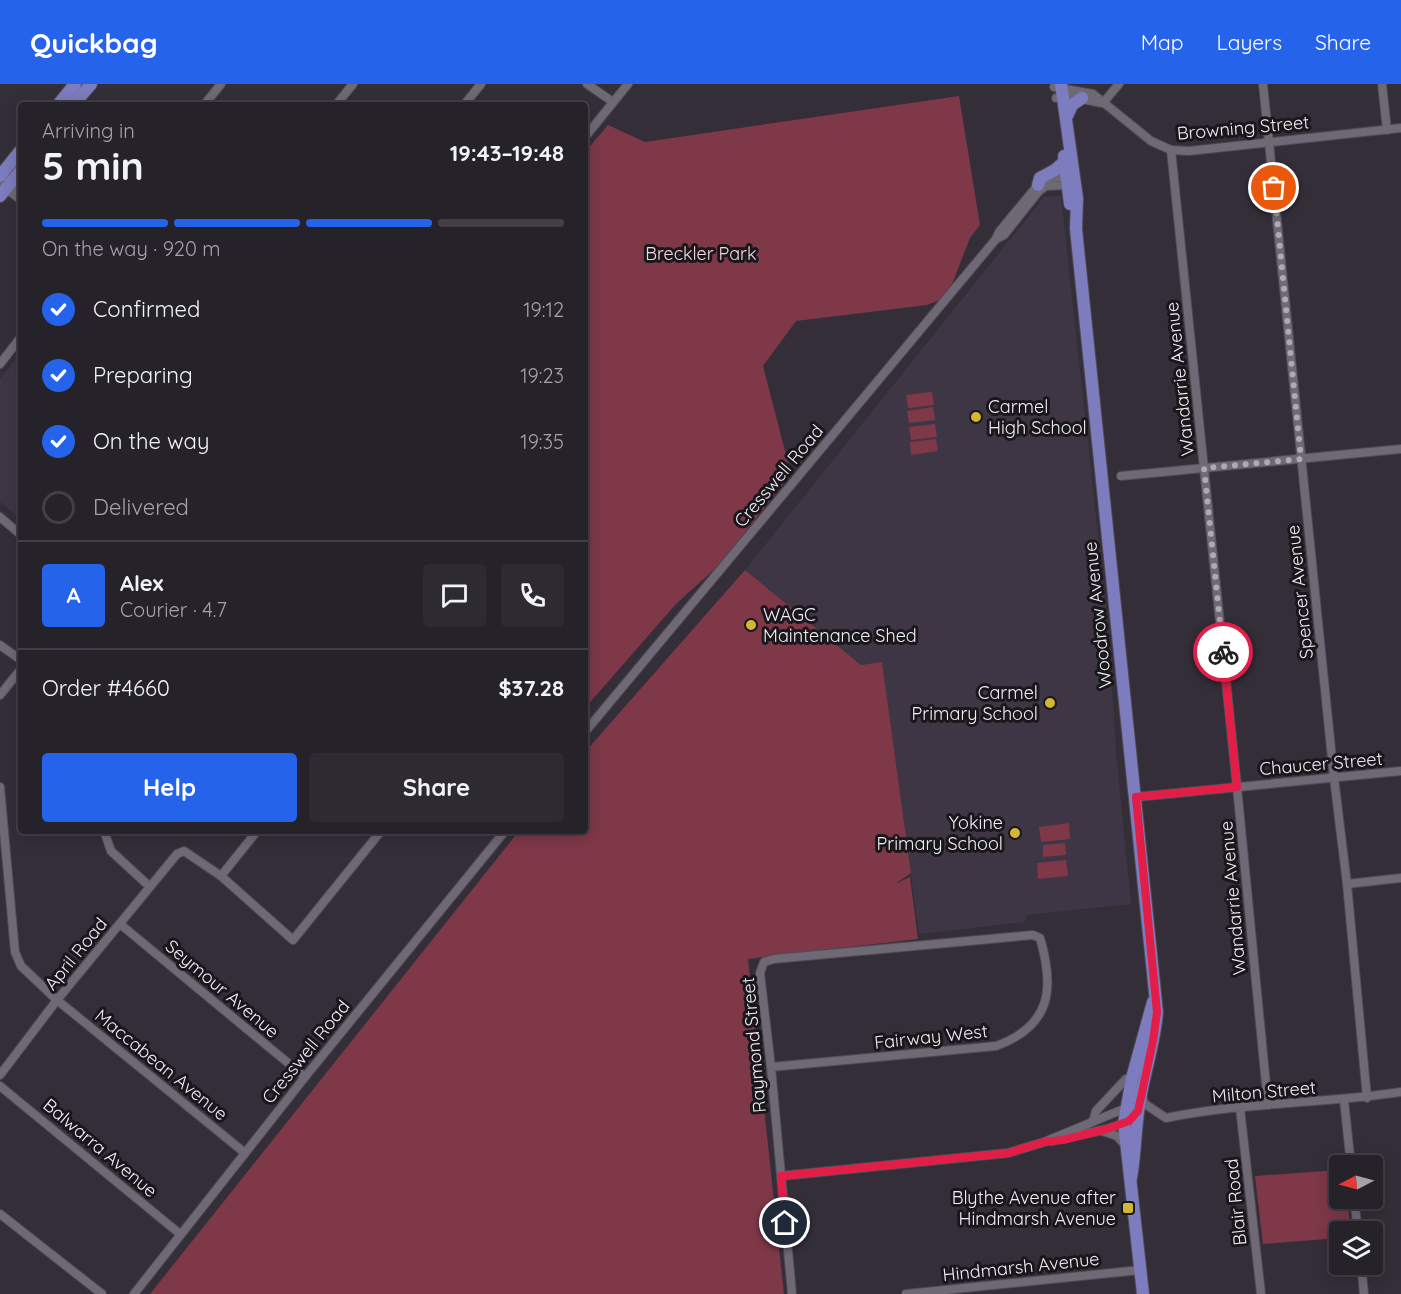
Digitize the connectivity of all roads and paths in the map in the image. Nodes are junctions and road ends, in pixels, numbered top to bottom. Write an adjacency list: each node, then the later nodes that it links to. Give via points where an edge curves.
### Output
1 (75, 84): 13 (main road)
2 (91, 84): 14 (main road)
3 (221, 84): 15 (street)
4 (353, 84): 16 (street)
5 (481, 84): 17 (street)
6 (587, 84): 18 (street)
7 (628, 84): 18 (street)
8 (1119, 84): 19 (street)
9 (1263, 84): 24 (street, Spencer Avenue)
10 (1382, 84): 22 (street)
11 (1058, 90): 12 (street, Browning Street); 19 (street, Browning Street, via 1093,94); 20 (main road, Woodrow Avenue); 27 (main road, Woodrow Avenue)
12 (1082, 98): 19 (street, Browning Street); 20 (main road, via 1072,105)
13 (66, 102)
14 (68, 102)
15 (206, 102)
16 (338, 102)
17 (466, 102)
18 (613, 102): 23 (street)
19 (1103, 103): 25 (street, Browning Street, via 1151,141)
20 (1067, 116): 29 (main road, Woodrow Avenue)
21 (1401, 128): 22 (street, Browning Street)
22 (1387, 130): 24 (street, Browning Street)
23 (588, 133)
24 (1269, 142): 25 (street, Browning Street); 38 (street, Spencer Avenue)
25 (1171, 150): 39 (street, Wandarrie Avenue)
26 (18, 156): 30 (main road)
27 (1064, 162): 29 (main road, Woodrow Avenue); 31 (main road, via 1040,178)
28 (18, 172): 30 (main road)
29 (1071, 180): 31 (street, via 1050,178); 34 (street, Cresswell Road, via 1039,191 1004,235); 52 (main road, Woodrow Avenue)
30 (3, 184): 32 (street); 33 (street)
31 (1038, 185): 34 (street, Cresswell Road)
32 (18, 190)
33 (18, 198)
34 (996, 239): 47 (street, Cresswell Road)
35 (18, 341): 36 (street)
36 (0, 364)
37 (1401, 449): 38 (street)
38 (1301, 459): 39 (street); 49 (street, Spencer Avenue)
39 (1204, 468): 40 (street); 51 (street, Wandarrie Avenue)
40 (1120, 476)
41 (0, 517): 42 (street)
42 (18, 532)
43 (0, 645): 44 (street)
44 (18, 658)
45 (18, 673): 46 (street)
46 (0, 695)
47 (588, 728)
48 (1401, 771): 49 (street, Chaucer Street)
49 (1334, 778): 51 (street, Chaucer Street); 59 (street, Spencer Avenue)
50 (0, 787): 64 (street, Maccabean Avenue, via 15,952 21,966)
51 (1237, 787): 52 (street, Chaucer Street); 74 (street, Wandarrie Avenue)
52 (1136, 797): 63 (main road, Woodrow Avenue)
53 (105, 834): 60 (street, via 111,851)
54 (255, 834): 57 (street)
55 (379, 834): 57 (street, via 293,940)
56 (503, 834): 67 (street, Cresswell Road)
57 (221, 876): 60 (street, April Road, via 184,851)
58 (1401, 878): 59 (street)
59 (1347, 884): 72 (street, Spencer Avenue)
60 (149, 886): 61 (street, April Road)
61 (120, 924): 64 (street, April Road); 67 (street, Seymour Avenue)
62 (1040, 938): 65 (street, Fairway West, via 1047,981 1044,1009 1016,1039 996,1046); 65 (street, Raymond Street, via 1021,936 764,962 760,973)
63 (1155, 998): 68 (main road, Woodrow Avenue); 71 (main road, Woodrow Avenue, via 1156,1022)
64 (57, 1000): 66 (street, April Road); 82 (street, Maccabean Avenue)
65 (771, 1067): 84 (street, Raymond Street)
66 (0, 1075)
67 (304, 1077): 82 (street, Cresswell Road)
68 (1132, 1078): 76 (main road, Woodrow Avenue); 77 (street, via 1126,1079 1096,1111)
69 (0, 1086): 87 (street, Balwarra Avenue)
70 (1401, 1092): 72 (street, Milton Street)
71 (1141, 1094): 75 (street, Milton Street, via 1146,1104 1166,1118); 76 (main road, Woodrow Avenue)
72 (1366, 1098): 73 (street, Milton Street)
73 (1344, 1100): 74 (street, Milton Street); 83 (street)
74 (1268, 1106): 75 (street, Milton Street)
75 (1240, 1108): 95 (street, Blair Road)
76 (1132, 1109): 77 (street); 78 (main road); 85 (main road, via 1136,1152)
77 (1093, 1121): 80 (street)
78 (1124, 1123): 79 (street); 81 (main road)
79 (1100, 1131): 80 (street); 81 (street, via 1117,1136)
80 (1044, 1142): 84 (street, via 1008,1153)
81 (1125, 1145): 85 (main road)
82 (245, 1153): 87 (street, Cresswell Road)
83 (1350, 1155)
84 (781, 1176): 92 (street, Raymond Street)
85 (1131, 1178): 88 (main road)
86 (0, 1214): 90 (street)
87 (180, 1234): 91 (street, Cresswell Road)
88 (1140, 1270): 93 (street, Hindmarsh Avenue); 94 (main road)
89 (1362, 1275): 96 (street)
90 (102, 1294)
91 (134, 1294)
92 (792, 1294)
93 (906, 1294)
94 (1143, 1294)
95 (1261, 1294)
96 (1364, 1294)

